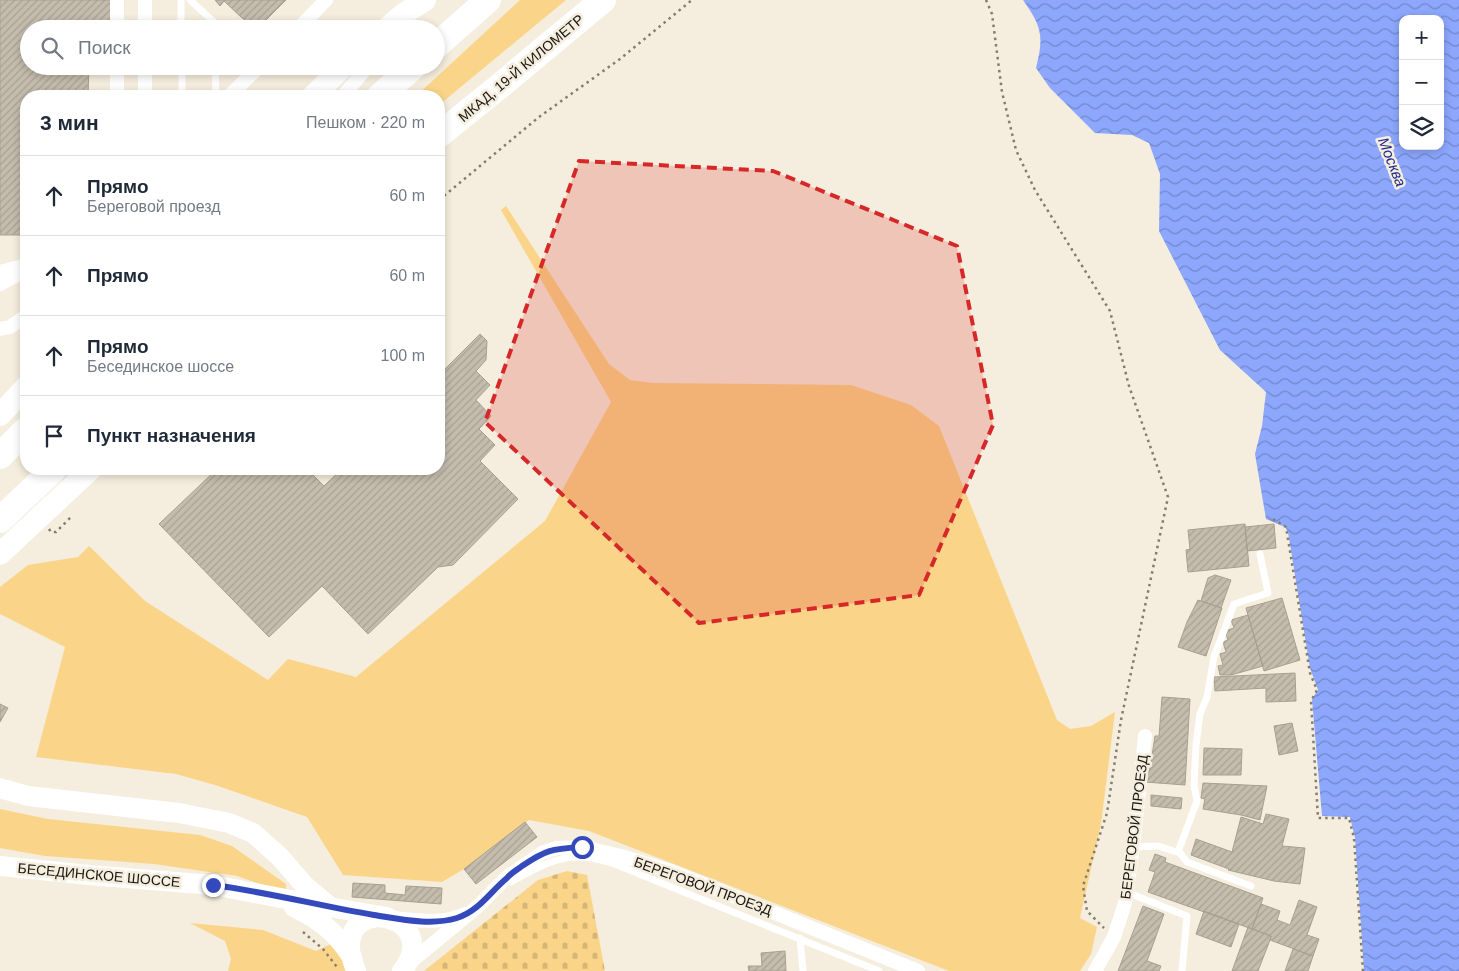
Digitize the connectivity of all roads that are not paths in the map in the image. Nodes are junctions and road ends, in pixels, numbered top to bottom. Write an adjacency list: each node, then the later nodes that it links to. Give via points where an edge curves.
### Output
1 (117, 0): 9 (street)
2 (145, 0): 10 (street)
3 (181, 0): 11 (lane)
4 (190, 0): 12 (lane)
5 (326, 0): 13 (street)
6 (425, 0): 14 (main road)
7 (488, 0): 15 (highway)
8 (602, 0): 34 (highway, МКАД, 19-Й КИЛОМЕТР)
9 (117, 20)
10 (145, 20)
11 (181, 20)
12 (209, 20)
13 (307, 20)
14 (397, 20)
15 (445, 38)
16 (117, 75): 25 (street)
17 (145, 75): 26 (street)
18 (182, 75): 27 (lane)
19 (215, 75): 28 (lane)
20 (248, 75): 29 (street)
21 (328, 75): 30 (street)
22 (335, 75): 31 (main road)
23 (360, 75): 32 (street)
24 (404, 75): 33 (highway)
25 (117, 90)
26 (145, 90)
27 (182, 90)
28 (216, 90)
29 (234, 90)
30 (308, 90)
31 (319, 90)
32 (348, 90)
33 (387, 90)
34 (445, 130)
35 (20, 267): 36 (street)
36 (0, 272)
37 (20, 273): 38 (street)
38 (0, 284)
39 (20, 320): 40 (street)
40 (0, 329)
41 (20, 393): 42 (main road)
42 (0, 415)
43 (20, 436): 44 (highway)
44 (0, 456)
45 (48, 475): 47 (highway)
46 (85, 475): 48 (main road)
47 (0, 520)
48 (0, 554)
49 (1260, 554): 53 (lane, via 1268,593 1234,604 1214,657 1198,729 1196,801)
50 (1145, 736): 52 (street, БЕРЕГОВОЙ ПРОЕЗД)
51 (0, 788): 61 (street, via 28,796 179,813 229,823 253,833 305,886)
52 (1133, 847): 53 (lane, via 1158,846); 59 (street, БЕРЕГОВОЙ ПРОЕЗД)
53 (1178, 852): 57 (lane, via 1187,862)
54 (0, 866): 55 (street, БЕСЕДИНСКОЕ ШОССЕ)
55 (89, 875): 56 (street); 60 (street, БЕСЕДИНСКОЕ ШОССЕ, via 213,885)
56 (0, 880)
57 (1251, 886)
58 (493, 892): 62 (street, БЕРЕГОВОЙ ПРОЕЗД); 64 (lane, via 555,860 583,857 612,863); 69 (street, БЕРЕГОВОЙ ПРОЕЗД, via 507,877 542,853 557,848 582,847 671,871)
59 (1126, 892): 70 (street, БЕРЕГОВОЙ ПРОЕЗД, via 1114,937); 71 (lane, via 1187,916)
60 (257, 893): 61 (street, БЕСЕДИНСКОЕ ШОССЕ); 65 (street, БЕСЕДИНСКОЕ ШОССЕ, via 318,920 338,937)
61 (333, 908): 63 (street, БЕСЕДИНСКОЕ ШОССЕ)
62 (476, 908): 63 (street, via 448,919 422,921); 66 (street, БЕРЕГОВОЙ ПРОЕЗД)
63 (387, 917): 65 (street, via 371,918 358,927 351,941); 66 (street, via 401,924 410,937 412,953)
64 (800, 938): 67 (lane); 68 (lane)
65 (352, 968)
66 (402, 970)
67 (803, 971)
68 (879, 971)
69 (918, 971)
70 (1095, 971)
71 (1182, 971)

